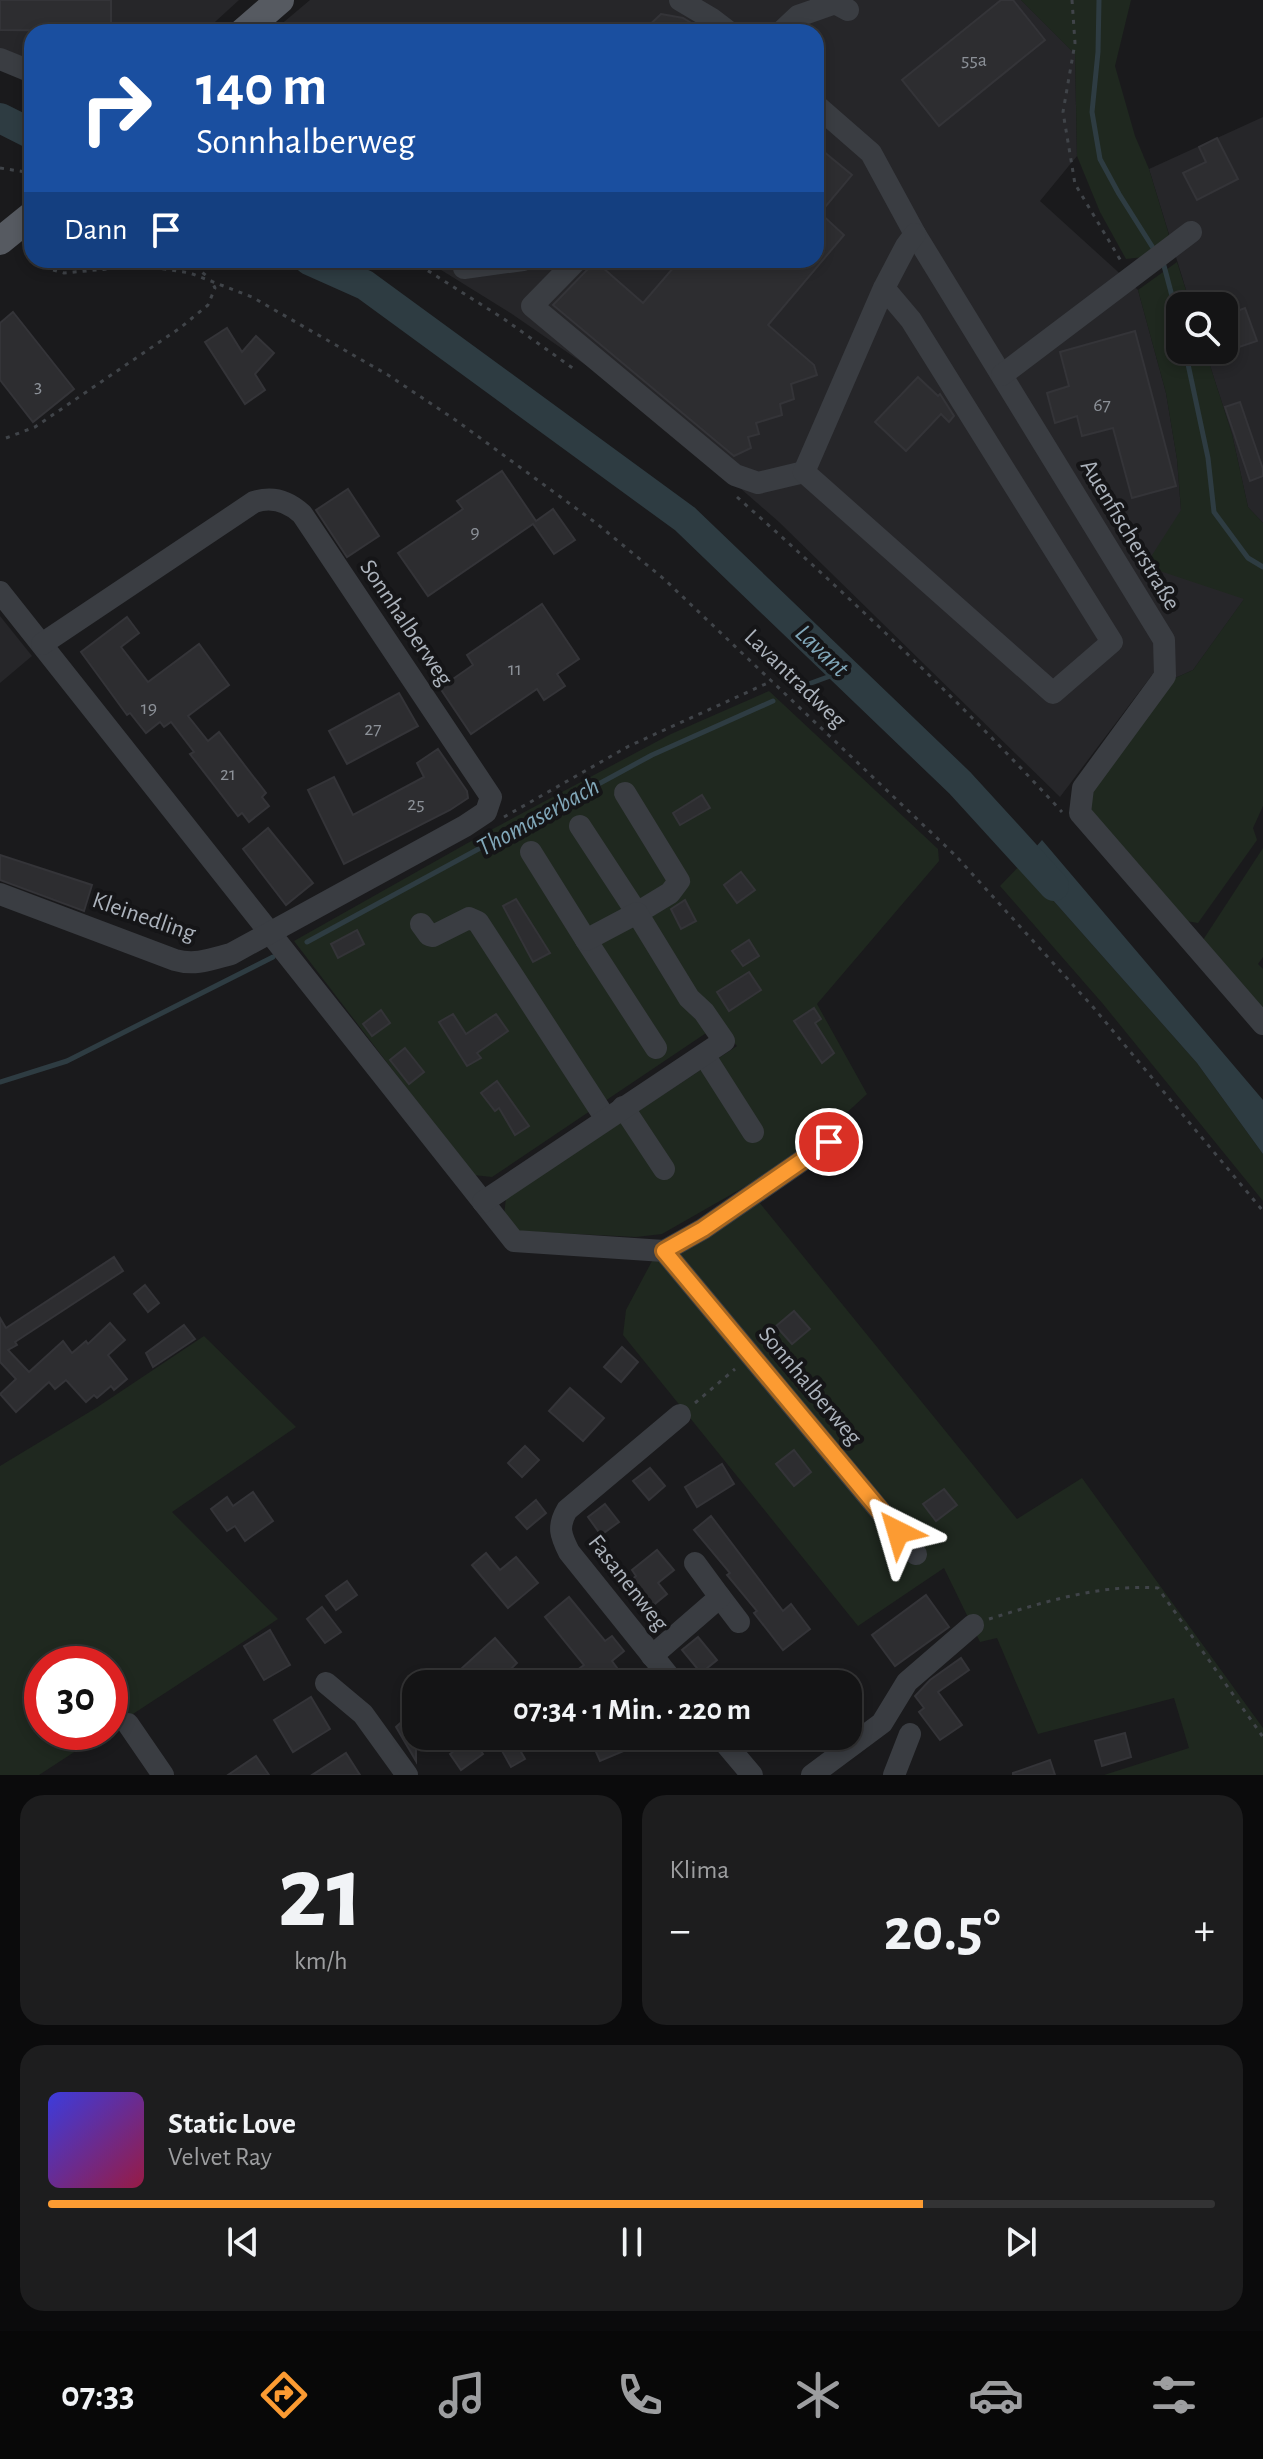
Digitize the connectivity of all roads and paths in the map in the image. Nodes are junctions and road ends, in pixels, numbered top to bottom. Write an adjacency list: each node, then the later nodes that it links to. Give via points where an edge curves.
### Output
1 (280, 0): 5 (main road)
2 (680, 0): 6 (street)
3 (1072, 0): 23 (path, via 1075,43 1063,112 1075,184)
4 (848, 10): 7 (street, via 835,3)
5 (252, 24)
6 (719, 24)
7 (790, 24)
8 (0, 59): 9 (street)
9 (24, 69)
10 (824, 112): 15 (street, Auenfischerstraße, via 871,153)
11 (0, 168): 12 (path)
12 (24, 172)
13 (24, 222): 16 (main road)
14 (1191, 232): 23 (street)
15 (915, 234): 25 (street); 27 (street, Auenfischerstraße)
16 (0, 240)
17 (48, 268): 18 (path, Lavantradweg, via 64,273)
18 (117, 268)
19 (146, 268): 24 (path, Lavantradweg)
20 (197, 268): 24 (path, Lavantradweg)
21 (424, 268): 26 (path)
22 (569, 268): 29 (street, via 532,306 735,475 758,483)
23 (1131, 278): 27 (street)
24 (211, 280): 28 (path, via 215,288 208,305 180,328 35,427); 33 (path, Lavantradweg, via 281,311 469,429 664,579)
25 (884, 288): 29 (street); 29 (street, via 911,320 1112,642 1053,693)
26 (582, 374)
27 (1002, 375): 44 (street, Auenfischerstraße, via 1164,640 1165,676 1083,788 1080,813)
28 (6, 438)
29 (804, 472)
30 (728, 490): 35 (path, via 845,594)
31 (0, 592): 32 (street)
32 (42, 644): 42 (street); 42 (street, Sonnhalberweg, via 254,502 275,499 302,514 491,797 486,812 465,826)
33 (772, 681): 36 (path, via 629,746); 52 (path, Lavantradweg, via 956,856 1093,1007)
34 (625, 793): 40 (street, via 679,881 670,893)
35 (1068, 819)
36 (494, 822)
37 (580, 826): 40 (street)
38 (531, 852): 43 (street)
39 (0, 894): 42 (street, Kleinedling, via 188,964 231,954)
40 (637, 913): 43 (street); 46 (street, via 689,998 724,1041)
41 (421, 924): 47 (street, via 433,936 469,918 478,922)
42 (269, 933): 51 (street)
43 (586, 940): 45 (street)
44 (1263, 1024)
45 (656, 1048)
46 (704, 1055): 47 (street); 48 (street)
47 (614, 1113): 50 (street); 51 (street)
48 (753, 1132)
49 (829, 1142): 53 (street)
50 (664, 1169)
51 (483, 1202): 53 (street, via 514,1241)
52 (1263, 1211)
53 (664, 1251): 54 (street, Sonnhalberweg)
54 (751, 1356): 55 (path); 56 (street, Sonnhalberweg)
55 (680, 1415): 61 (street, Fasanenweg, via 560,1521 569,1552)
56 (916, 1554)
57 (695, 1563): 58 (street)
58 (720, 1597): 59 (street); 61 (street)
59 (739, 1622)
60 (973, 1625): 66 (path, via 1048,1600 1129,1586 1158,1588); 71 (street, via 907,1682 882,1723)
61 (652, 1656): 62 (street, Fasanenweg)
62 (664, 1670)
63 (326, 1683): 69 (street, via 363,1714)
64 (128, 1724): 68 (street)
65 (910, 1734): 72 (street)
66 (1263, 1737)
67 (731, 1750): 70 (street)
68 (163, 1775)
69 (407, 1775)
70 (752, 1775)
71 (812, 1775)
72 (894, 1775)

